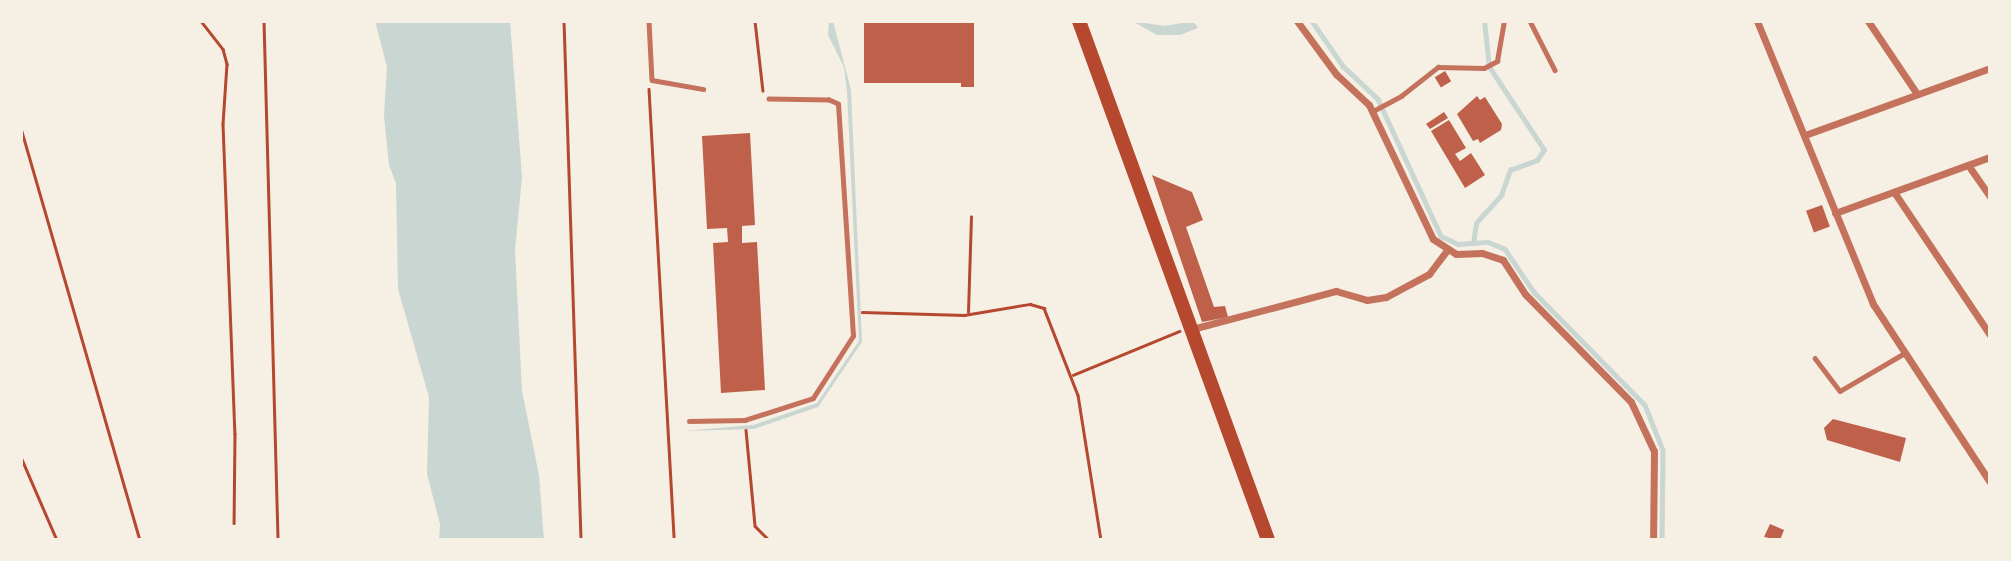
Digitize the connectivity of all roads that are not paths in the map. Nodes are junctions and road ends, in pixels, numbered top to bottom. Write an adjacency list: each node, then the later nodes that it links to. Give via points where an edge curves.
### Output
1 (649, 21): 11 (lane, via 652,80)
2 (1072, 21): 14 (highway)
3 (1079, 21): 14 (highway)
4 (1297, 21): 15 (street, via 1336,74 1362,95)
5 (1504, 21): 15 (lane, via 1497,61 1484,68 1438,67 1401,96)
6 (1530, 21): 10 (lane)
7 (1757, 21): 16 (street)
8 (1868, 21): 12 (street)
9 (1990, 68): 12 (street)
10 (1555, 70)
11 (703, 89)
12 (1917, 94): 16 (street)
13 (769, 99): 27 (lane, via 838,104 852,340 816,396 745,419)
14 (1111, 104): 23 (highway)
15 (1372, 111): 22 (street, via 1428,230)
16 (1805, 135): 21 (street)
17 (1990, 157): 18 (street)
18 (1968, 165): 19 (street); 20 (street)
19 (1894, 192): 21 (street); 24 (street)
20 (1990, 197)
21 (1835, 213): 25 (street, via 1873,304)
22 (1447, 250): 23 (street, via 1429,274 1386,297 1367,300 1336,291); 31 (street, via 1500,258 1525,294 1631,402 1653,447)
23 (1192, 329): 30 (highway)
24 (1990, 335)
25 (1903, 354): 26 (lane, via 1840,391); 28 (street)
26 (1815, 358)
27 (690, 421)
28 (1987, 473): 29 (street)
29 (1990, 482)
30 (1268, 540)
31 (1653, 540)

